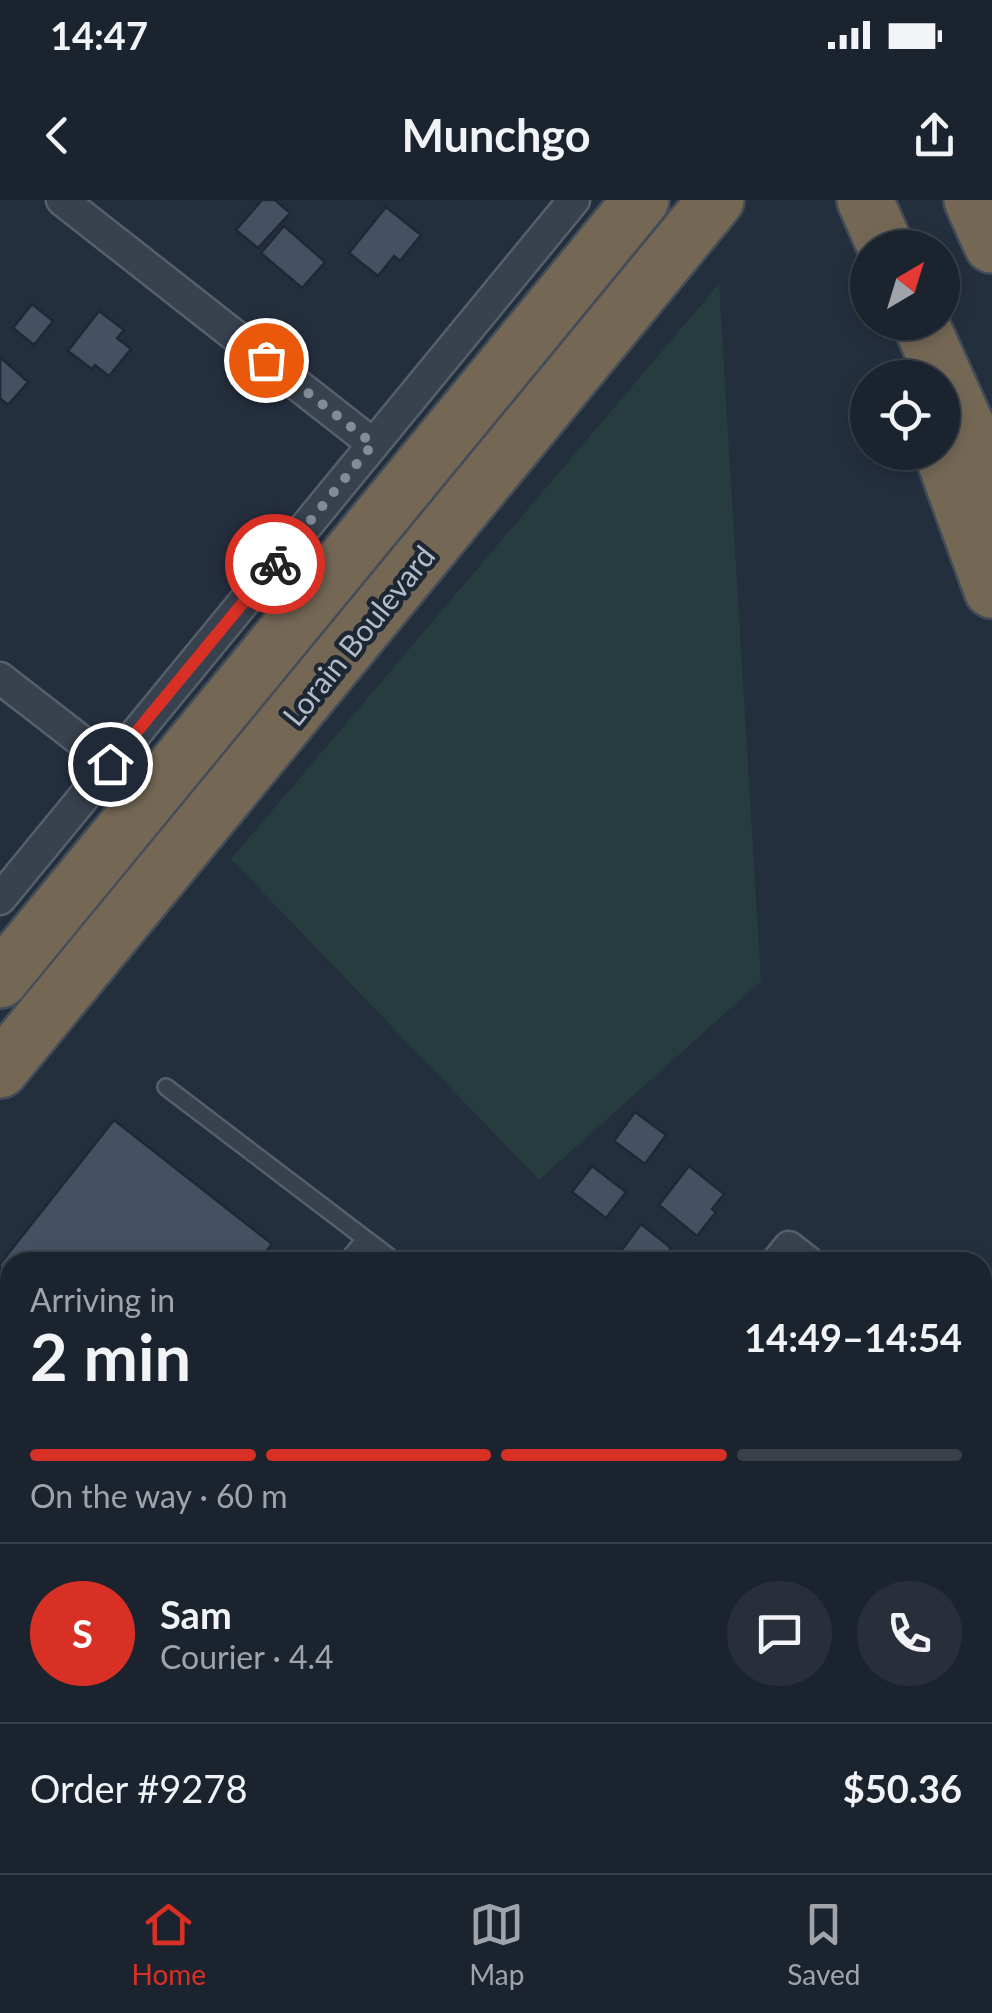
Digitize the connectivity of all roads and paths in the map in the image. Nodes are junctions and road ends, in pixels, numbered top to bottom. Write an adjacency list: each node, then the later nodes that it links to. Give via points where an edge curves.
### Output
1 (62, 200): 11 (street)
2 (574, 200): 11 (street)
3 (642, 200): 18 (highway, Lorain Boulevard)
4 (716, 200): 19 (highway, Lorain Boulevard)
5 (863, 200): 7 (highway); 8 (highway)
6 (972, 200): 9 (highway)
7 (871, 230)
8 (877, 230)
9 (992, 245)
10 (928, 340): 13 (highway)
11 (373, 444): 16 (street)
12 (949, 470): 14 (highway)
13 (992, 484)
14 (992, 590)
15 (0, 678): 16 (street)
16 (110, 764): 17 (street)
17 (0, 899)
18 (0, 980)
19 (0, 1070)
20 (166, 1087): 21 (lane)
21 (365, 1239): 22 (lane); 23 (lane)
22 (354, 1252)
23 (383, 1252)

